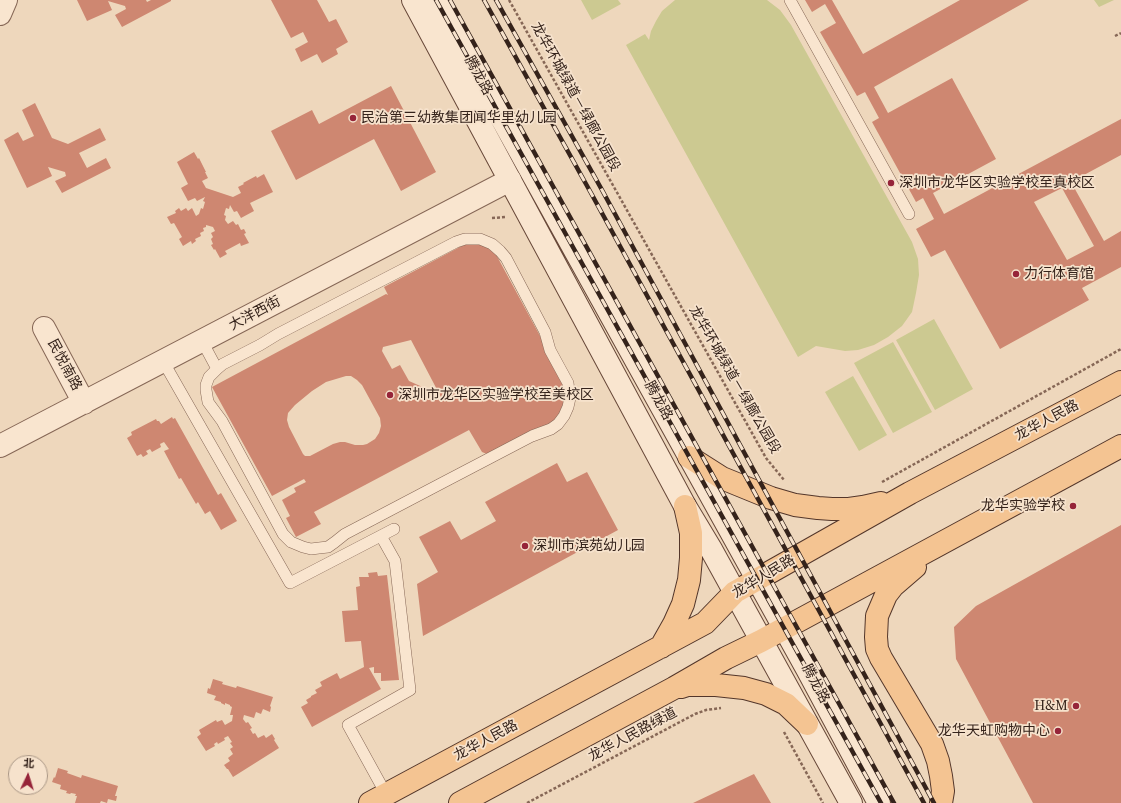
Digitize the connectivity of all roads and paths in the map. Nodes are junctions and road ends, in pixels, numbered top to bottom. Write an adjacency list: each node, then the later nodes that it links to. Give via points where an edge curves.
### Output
1 (6, 0): 6 (main road)
2 (413, 0): 9 (main road, 腾龙路)
3 (436, 0): 20 (main road, 腾龙路)
4 (509, 0): 21 (path, 龙华环城绿道－绿廊公园段, via 766,458)
5 (790, 0): 10 (lane)
6 (0, 14)
7 (1121, 32): 8 (path)
8 (1115, 36)
9 (510, 180): 12 (main road, 大洋西街); 24 (main road, 腾龙路)
10 (909, 214)
11 (44, 328): 17 (main road, 民悦南路)
12 (202, 341): 14 (main road, 大洋西街); 15 (lane)
13 (1121, 349): 22 (path)
14 (163, 361): 17 (main road, 大洋西街); 26 (lane, via 290,583)
15 (217, 368): 15 (lane, via 456,242 474,239 492,244 506,258 566,379 570,398 564,416 550,429 532,436 328,546 311,549 295,544 283,534 222,421 210,406 206,385)
16 (1121, 382): 23 (main road, 龙华人民路)
17 (84, 403): 18 (main road, 大洋西街)
18 (0, 446)
19 (1121, 446): 27 (main road)
20 (689, 456): 23 (main road, via 722,478 750,490 783,501 818,508 863,507); 28 (main road, 腾龙路)
21 (785, 480)
22 (877, 485)
23 (910, 493): 28 (main road, 龙华人民路)
24 (685, 506): 29 (main road, 腾龙路); 32 (main road, via 691,533 689,580 683,604)
25 (394, 529): 26 (lane)
26 (381, 536): 37 (lane, via 394,561 410,690 348,725)
27 (948, 539): 30 (main road); 43 (main road, via 893,586 881,605 876,627 877,649 881,658 932,744 941,776)
28 (758, 579): 29 (main road, 龙华人民路); 30 (main road, 腾龙路)
29 (734, 592): 31 (main road, 腾龙路); 32 (main road, 龙华人民路, via 705,623)
30 (784, 628): 31 (main road); 42 (main road, 腾龙路)
31 (761, 641): 33 (main road); 35 (main road, 腾龙路)
32 (660, 648): 37 (main road, 龙华人民路)
33 (674, 688): 35 (main road, via 687,685 744,688 766,694 786,704); 38 (main road)
34 (726, 708): 39 (path, 龙华人民路绿道, via 695,714)
35 (807, 724): 41 (main road, 腾龙路)
36 (782, 728): 40 (path)
37 (378, 799)
38 (460, 803)
39 (527, 803)
40 (823, 803)
41 (851, 803)
42 (879, 803)
43 (942, 803)

